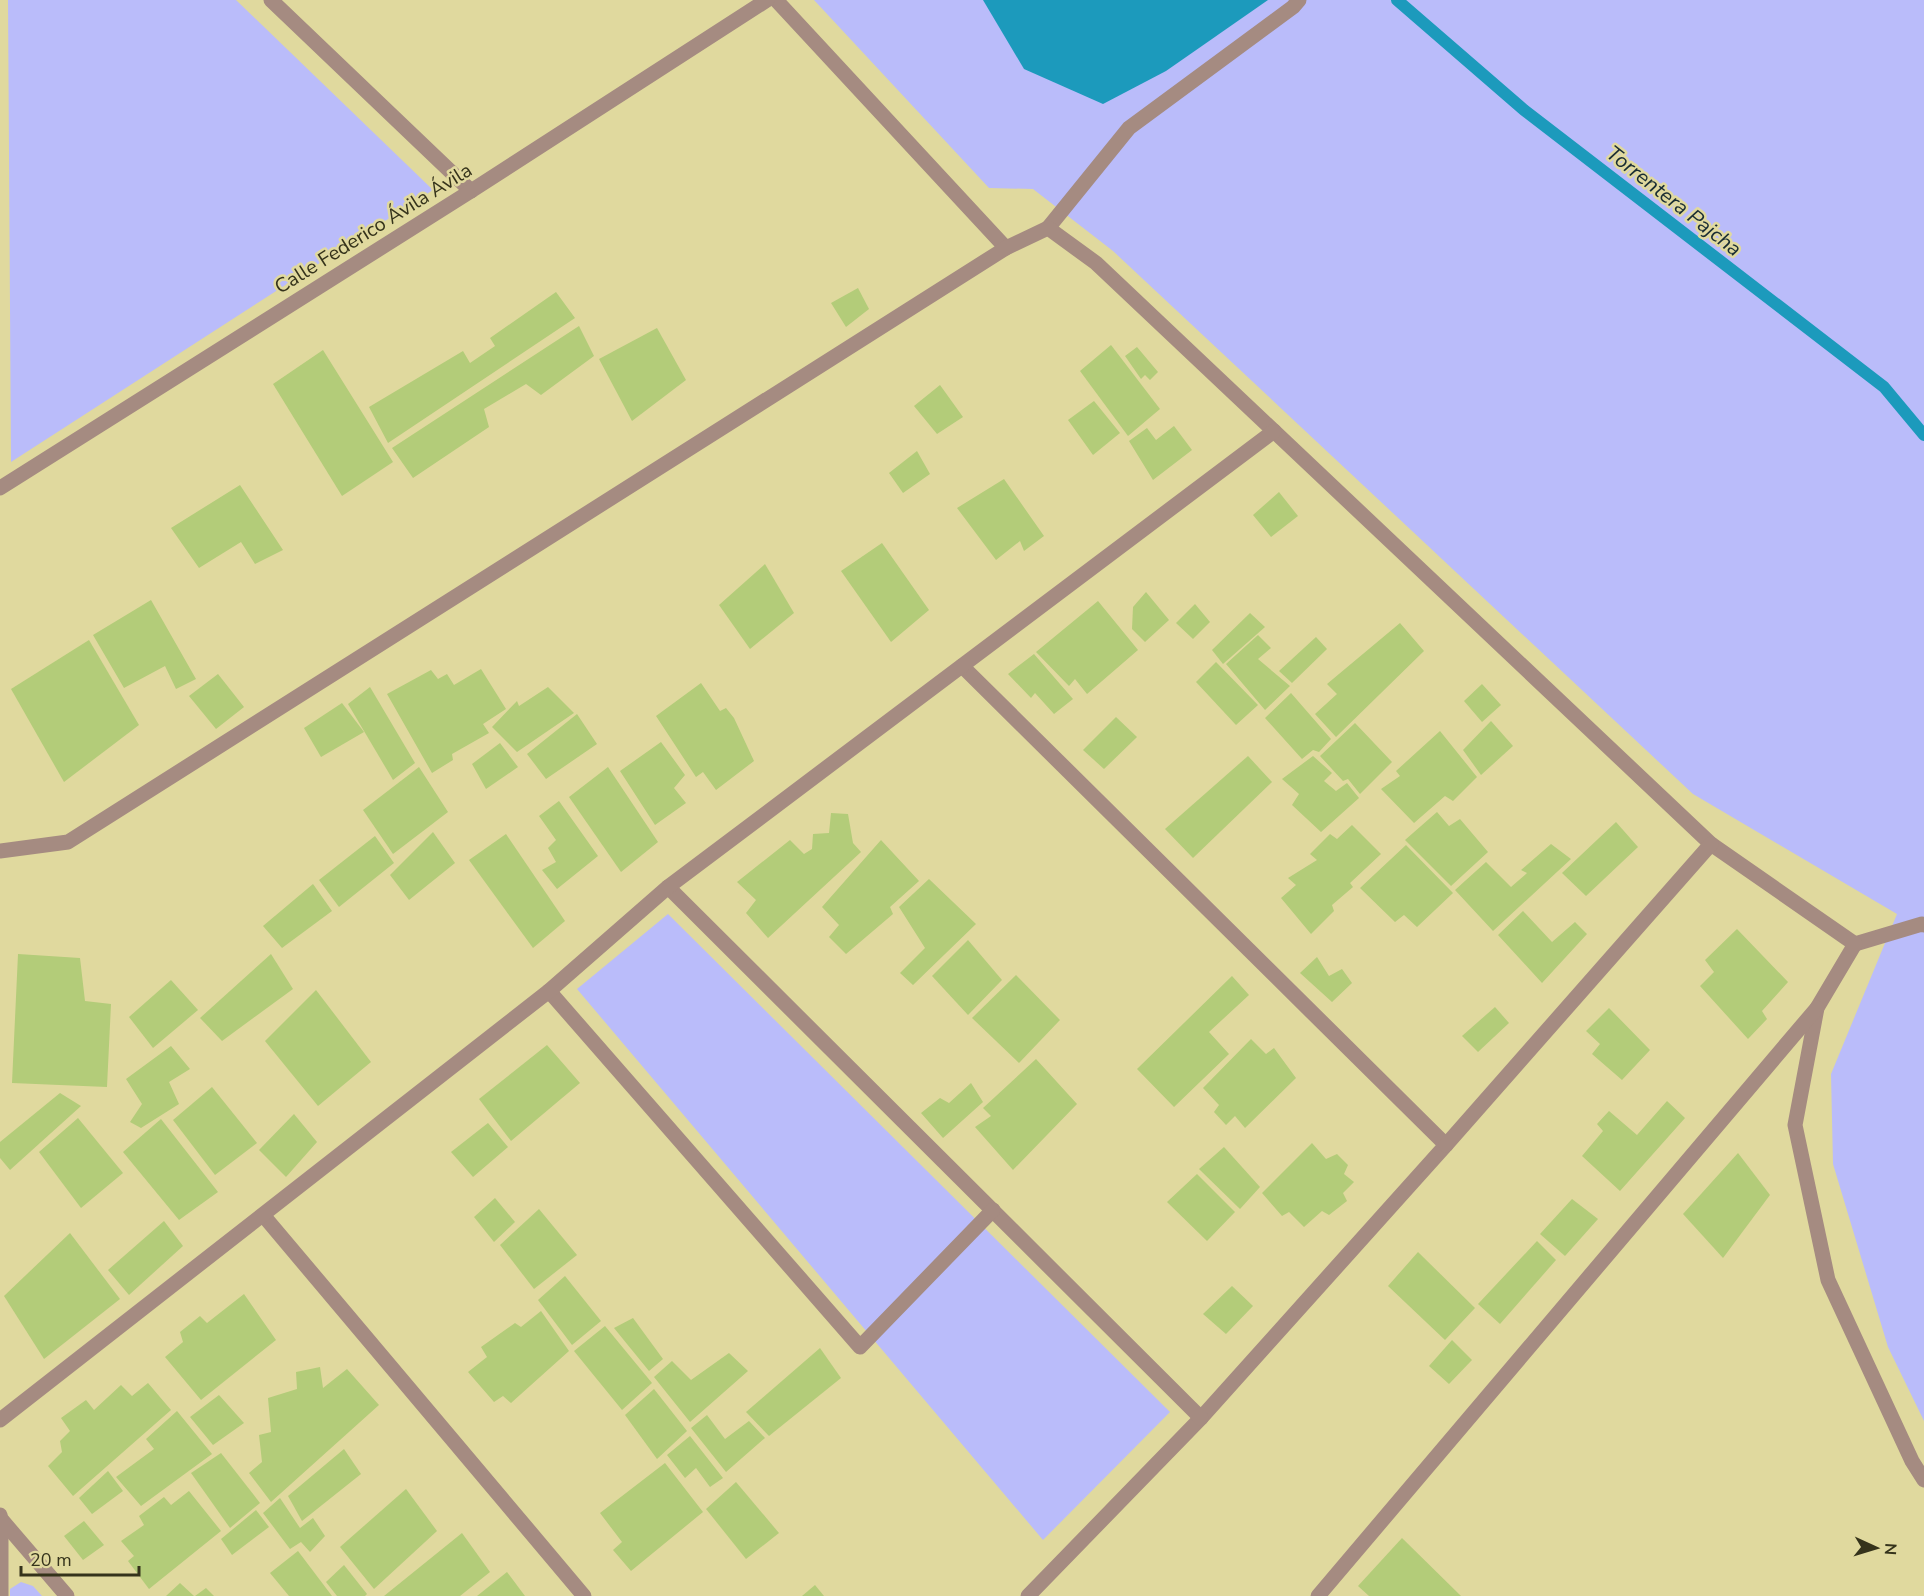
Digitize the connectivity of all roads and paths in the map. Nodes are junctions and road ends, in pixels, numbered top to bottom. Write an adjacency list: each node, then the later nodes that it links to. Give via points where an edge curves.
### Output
1 (271, 0): 5 (street)
2 (766, 0): 5 (street, Calle Federico Ávila Ávila)
3 (776, 0): 7 (street)
4 (1299, 0): 6 (street, via 1129,128)
5 (471, 191): 9 (street, Calle Federico Ávila Ávila)
6 (1048, 228): 7 (street); 8 (street, via 1096,263)
7 (1006, 248): 12 (street, via 68,842)
8 (1274, 431): 10 (street); 11 (street)
9 (0, 488)
10 (962, 666): 13 (street); 18 (street)
11 (1711, 844): 15 (street); 18 (street)
12 (0, 851)
13 (668, 887): 16 (street); 19 (street)
14 (1924, 925): 15 (street)
15 (1855, 944): 17 (street)
16 (549, 991): 19 (street, via 860,1347); 20 (street)
17 (1817, 1008): 23 (street, via 1795,1125 1828,1280); 29 (street)
18 (1446, 1145): 21 (street)
19 (993, 1210): 21 (street)
20 (263, 1215): 22 (street); 27 (street)
21 (1201, 1418): 28 (street)
22 (0, 1420)
23 (1924, 1480)
24 (1, 1517): 25 (street); 26 (street)
25 (1, 1596)
26 (67, 1596)
27 (584, 1596)
28 (1028, 1596)
29 (1318, 1596)

